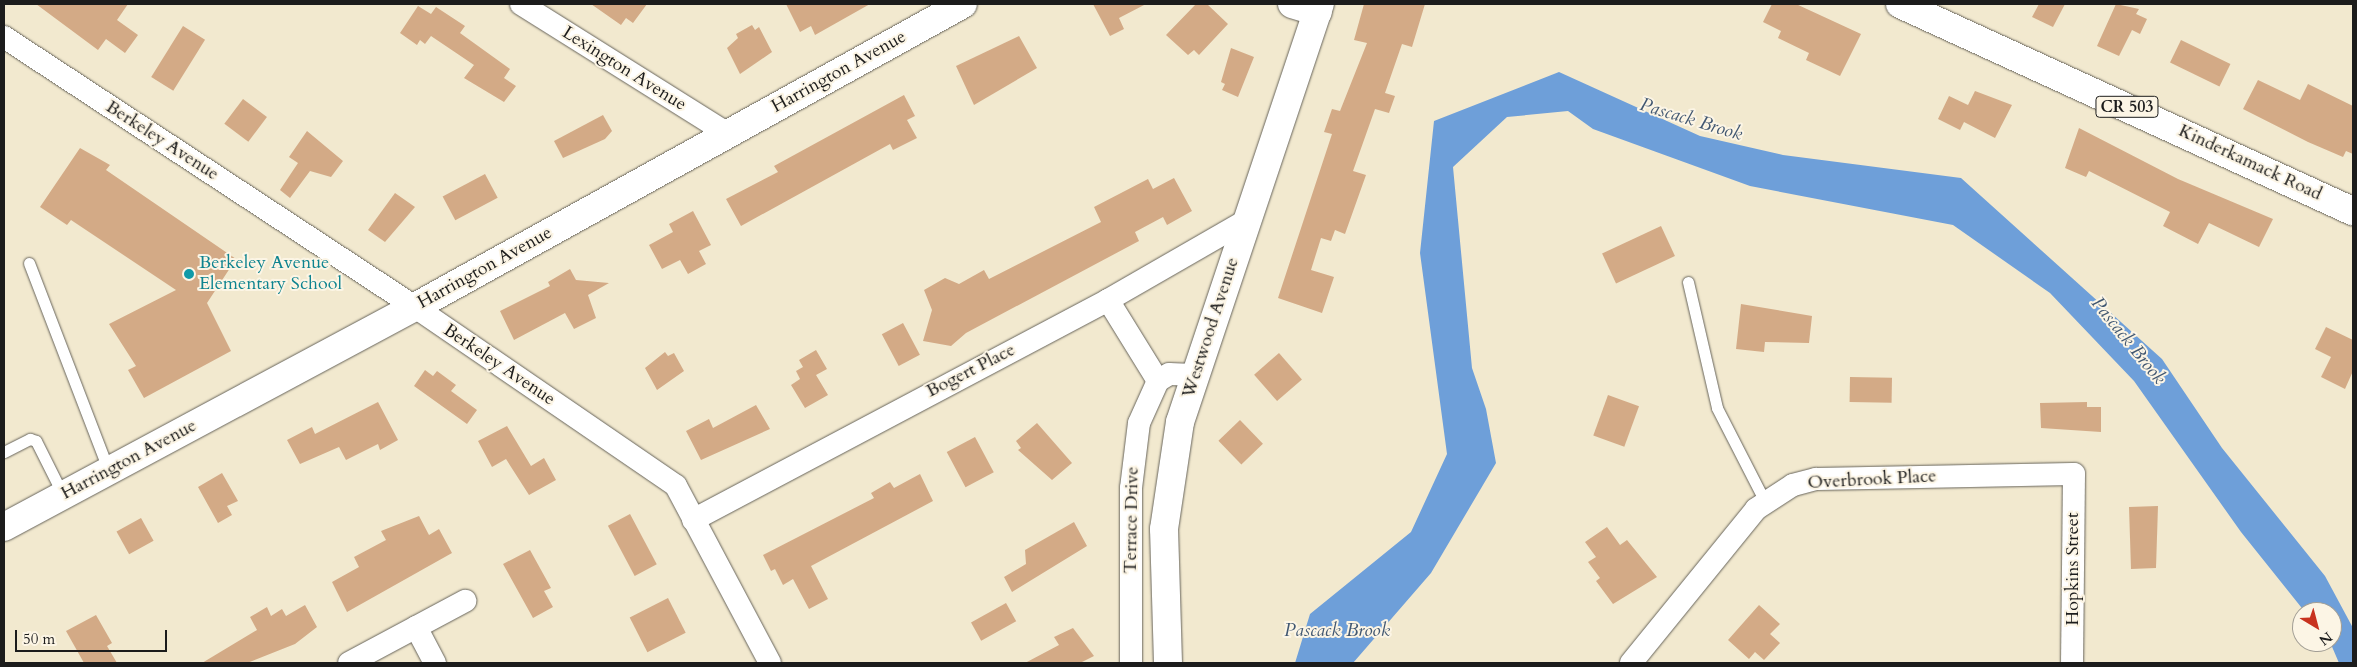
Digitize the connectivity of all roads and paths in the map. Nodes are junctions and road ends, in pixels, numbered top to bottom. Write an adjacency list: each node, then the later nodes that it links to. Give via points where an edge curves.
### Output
1 (963, 4): 6 (street, Harrington Avenue)
2 (1900, 4): 7 (street, Kinderkamack Road / CR 503)
3 (1310, 6): 8 (street, Westwood Avenue)
4 (535, 8): 6 (street, Lexington Avenue)
5 (4, 37): 12 (street, Berkeley Avenue)
6 (727, 133): 12 (street, Harrington Avenue)
7 (2353, 211)
8 (1247, 220): 11 (street, Bogert Place); 13 (street, Westwood Avenue)
9 (29, 262): 16 (lane)
10 (1688, 282): 19 (lane, via 1717,408)
11 (1108, 300): 14 (street); 20 (street, Bogert Place)
12 (415, 307): 16 (street, Harrington Avenue); 20 (street, Berkeley Avenue, via 676,486)
13 (1194, 376): 14 (street, via 1169,374); 28 (street, Westwood Avenue, via 1180,422 1165,519)
14 (1158, 381): 27 (street, Terrace Drive, via 1139,423 1133,455)
15 (4, 452): 18 (lane, via 30,439 36,441)
16 (109, 471): 18 (street, Harrington Avenue)
17 (2074, 474): 19 (street, Overbrook Place, via 1816,479 1793,485); 30 (street, Hopkins Street)
18 (63, 495): 21 (street, Harrington Avenue)
19 (1765, 502): 29 (street, Overbrook Place)
20 (693, 520): 26 (street, Berkeley Avenue)
21 (4, 527)
22 (465, 601): 23 (street)
23 (416, 627): 24 (street); 25 (street)
24 (349, 663)
25 (435, 663)
26 (770, 663)
27 (1131, 663)
28 (1168, 663)
29 (1630, 663)
30 (2072, 663)

